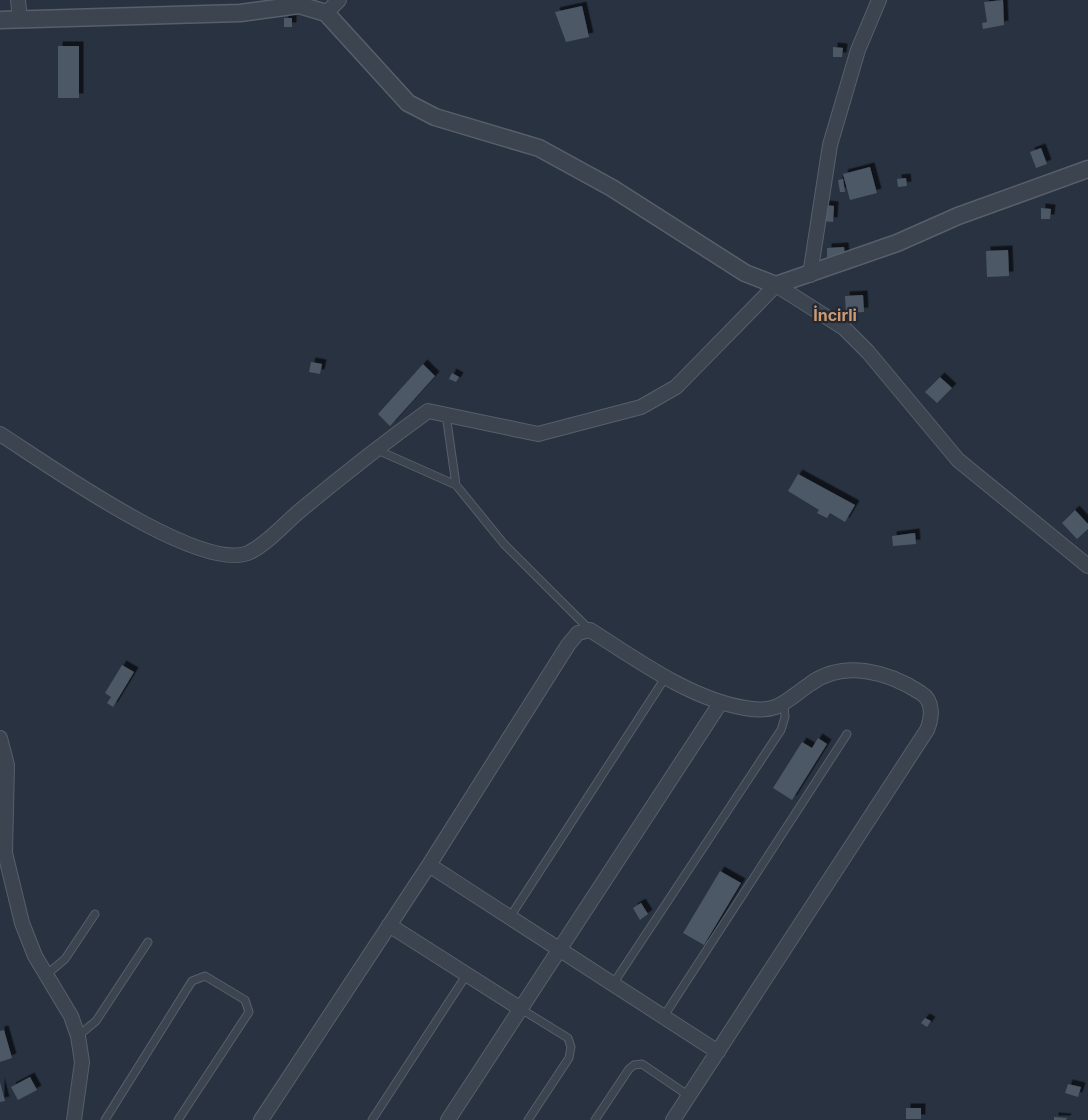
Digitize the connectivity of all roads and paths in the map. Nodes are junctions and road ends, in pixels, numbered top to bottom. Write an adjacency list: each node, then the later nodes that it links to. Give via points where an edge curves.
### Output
1 (18, 0): 6 (street)
2 (339, 0): 4 (street)
3 (879, 0): 8 (street, via 858,50 830,146)
4 (326, 13): 6 (street, via 299,4 240,13); 9 (street, via 408,103 435,117 539,148 612,188 745,273)
5 (0, 20): 6 (street)
6 (20, 20)
7 (1088, 169): 8 (street)
8 (810, 275): 9 (street)
9 (776, 285): 10 (street, via 676,387 640,407 538,434); 14 (street, via 844,328 958,460)
10 (446, 414): 12 (street, via 428,411); 13 (lane)
11 (0, 434): 12 (street, via 136,521 219,554 249,553)
12 (375, 449): 13 (lane)
13 (456, 485): 15 (lane, via 504,544)
14 (1088, 566)
15 (590, 630): 16 (street); 21 (street, via 572,638)
16 (665, 678): 17 (street); 23 (lane)
17 (721, 702): 18 (street, via 749,709); 26 (street)
18 (784, 705): 29 (lane, via 781,730); 33 (street, via 820,678 861,671 902,681 925,695 932,712 927,730)
19 (847, 734): 31 (lane)
20 (0, 738): 28 (street, via 7,765 5,854 22,923)
21 (429, 865): 23 (street); 24 (street)
22 (95, 914): 28 (lane, via 65,959)
23 (510, 917): 26 (street)
24 (389, 926): 27 (street); 38 (street)
25 (148, 942): 32 (lane, via 96,1022)
26 (561, 950): 29 (street); 30 (street)
27 (467, 974): 30 (street); 39 (lane)
28 (46, 975): 32 (street, via 71,1016)
29 (613, 984): 31 (street)
30 (521, 1009): 40 (street); 41 (lane, via 568,1038 571,1047 569,1058)
31 (664, 1016): 33 (street)
32 (78, 1036): 35 (street, via 82,1062)
33 (718, 1052): 34 (street)
34 (689, 1096): 42 (lane, via 642,1064 634,1065); 43 (street)
35 (74, 1120)
36 (105, 1120): 37 (lane, via 192,981 205,976 245,1000 249,1012)
37 (178, 1120)
38 (261, 1120)
39 (372, 1120)
40 (448, 1120)
41 (528, 1120)
42 (595, 1120)
43 (673, 1120)

